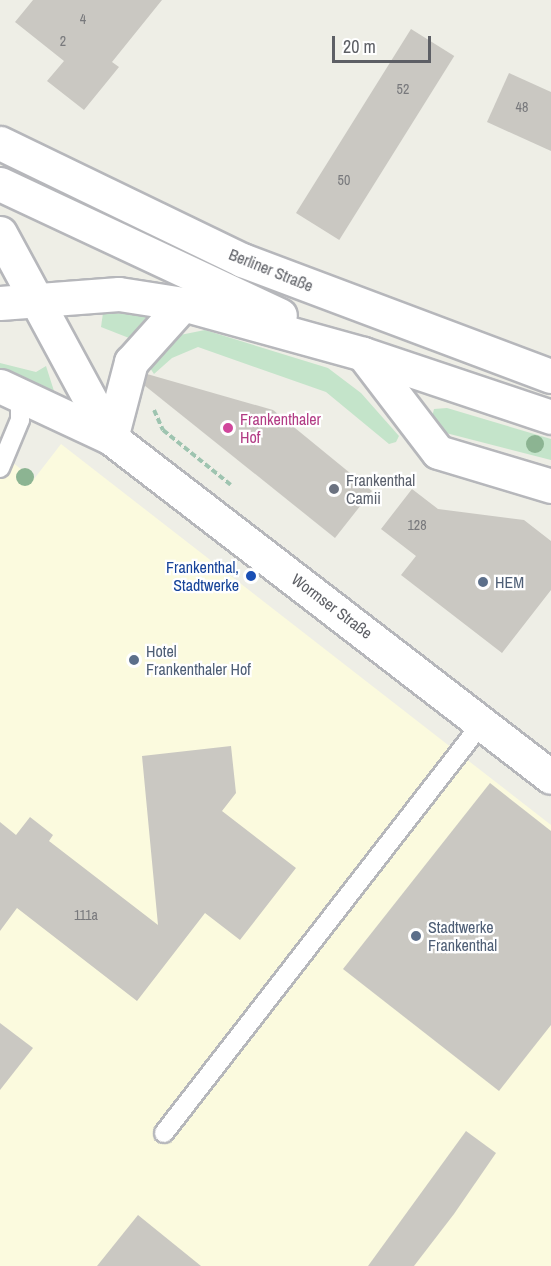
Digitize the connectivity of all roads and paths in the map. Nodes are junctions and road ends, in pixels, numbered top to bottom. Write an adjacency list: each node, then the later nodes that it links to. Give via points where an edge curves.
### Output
1 (0, 143): 8 (main road, Berliner Straße, via 242,260)
2 (0, 184): 7 (main road, Berliner Straße)
3 (0, 232): 4 (main road, Wormser Straße)
4 (33, 299): 5 (main road); 6 (main road, via 119,294); 11 (main road, Wormser Straße)
5 (0, 303)
6 (183, 304): 7 (main road, Berliner Straße); 11 (main road, via 131,362)
7 (363, 354): 10 (main road, Berliner Straße); 13 (main road, Berliner Straße, via 438,453)
8 (551, 376)
9 (10, 391): 11 (main road, Wormser Straße); 12 (lane, via 20,420)
10 (551, 417)
11 (111, 438): 14 (main road, Wormser Straße)
12 (0, 468)
13 (551, 486)
14 (482, 723): 15 (main road, Wormser Straße); 16 (lane)
15 (551, 777)
16 (164, 1133)

